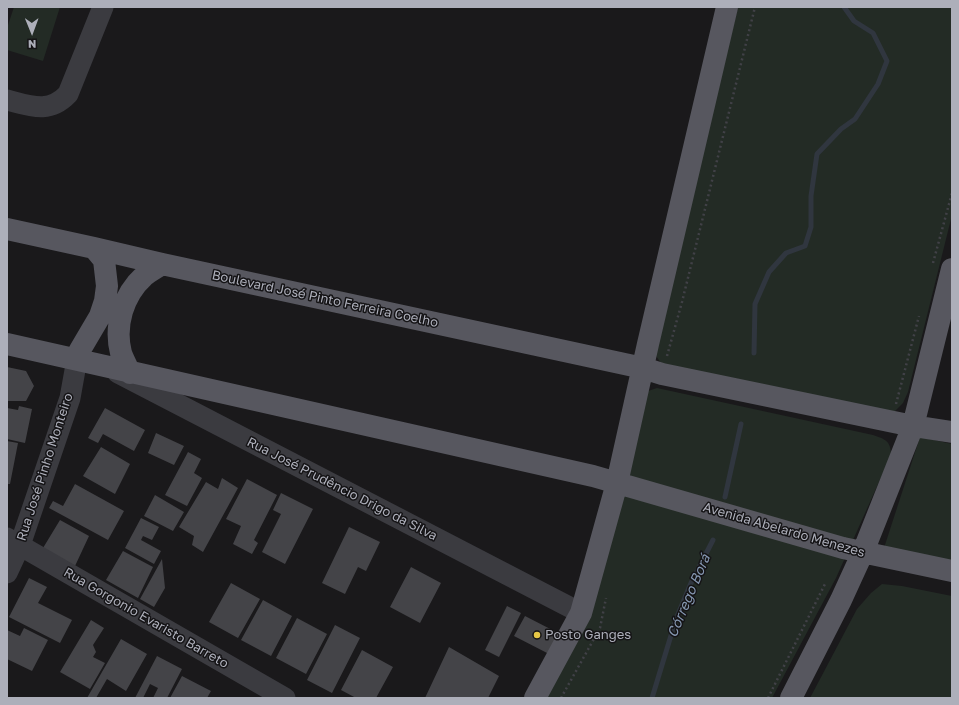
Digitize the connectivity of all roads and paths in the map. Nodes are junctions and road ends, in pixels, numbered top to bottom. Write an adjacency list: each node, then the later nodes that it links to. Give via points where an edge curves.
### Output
1 (103, 7): 4 (street, via 68,94 52,106 38,107)
2 (727, 7): 13 (main road)
3 (755, 7): 13 (path, via 682,302)
4 (7, 100)
5 (952, 193): 9 (path)
6 (7, 229): 7 (main road, Boulevard José Pinto Ferreira Coelho)
7 (94, 248): 8 (main road, Boulevard José Pinto Ferreira Coelho); 12 (main road, via 104,260 107,286 105,301 100,316)
8 (162, 264): 13 (main road, Boulevard José Pinto Ferreira Coelho); 15 (main road, via 144,276 130,292 122,311 118,332 121,353)
9 (942, 268): 17 (main road)
10 (920, 313): 16 (path, via 896,406)
11 (7, 344): 12 (main road)
12 (77, 359): 14 (main road); 20 (street, Rua José Pinho Monteiro, via 70,398)
13 (662, 364): 17 (main road); 19 (main road)
14 (104, 366): 15 (main road); 26 (street, Rua José Prudêncio Drigo da Silva)
15 (130, 373): 19 (main road)
16 (891, 406)
17 (913, 426): 18 (main road); 21 (main road)
18 (952, 432)
19 (618, 483): 21 (main road, Avenida Abelardo Menezes); 26 (main road)
20 (13, 542): 23 (street, Rua José Pinho Monteiro); 27 (street, Rua Gorgonio Evaristo Barreto)
21 (863, 552): 22 (main road, Avenida Abelardo Menezes); 31 (main road)
22 (952, 571)
23 (7, 572)
24 (828, 580): 30 (path)
25 (607, 596): 29 (path, via 600,628)
26 (581, 613): 28 (main road)
27 (285, 698)
28 (534, 698)
29 (561, 698)
30 (768, 698)
31 (791, 698)

